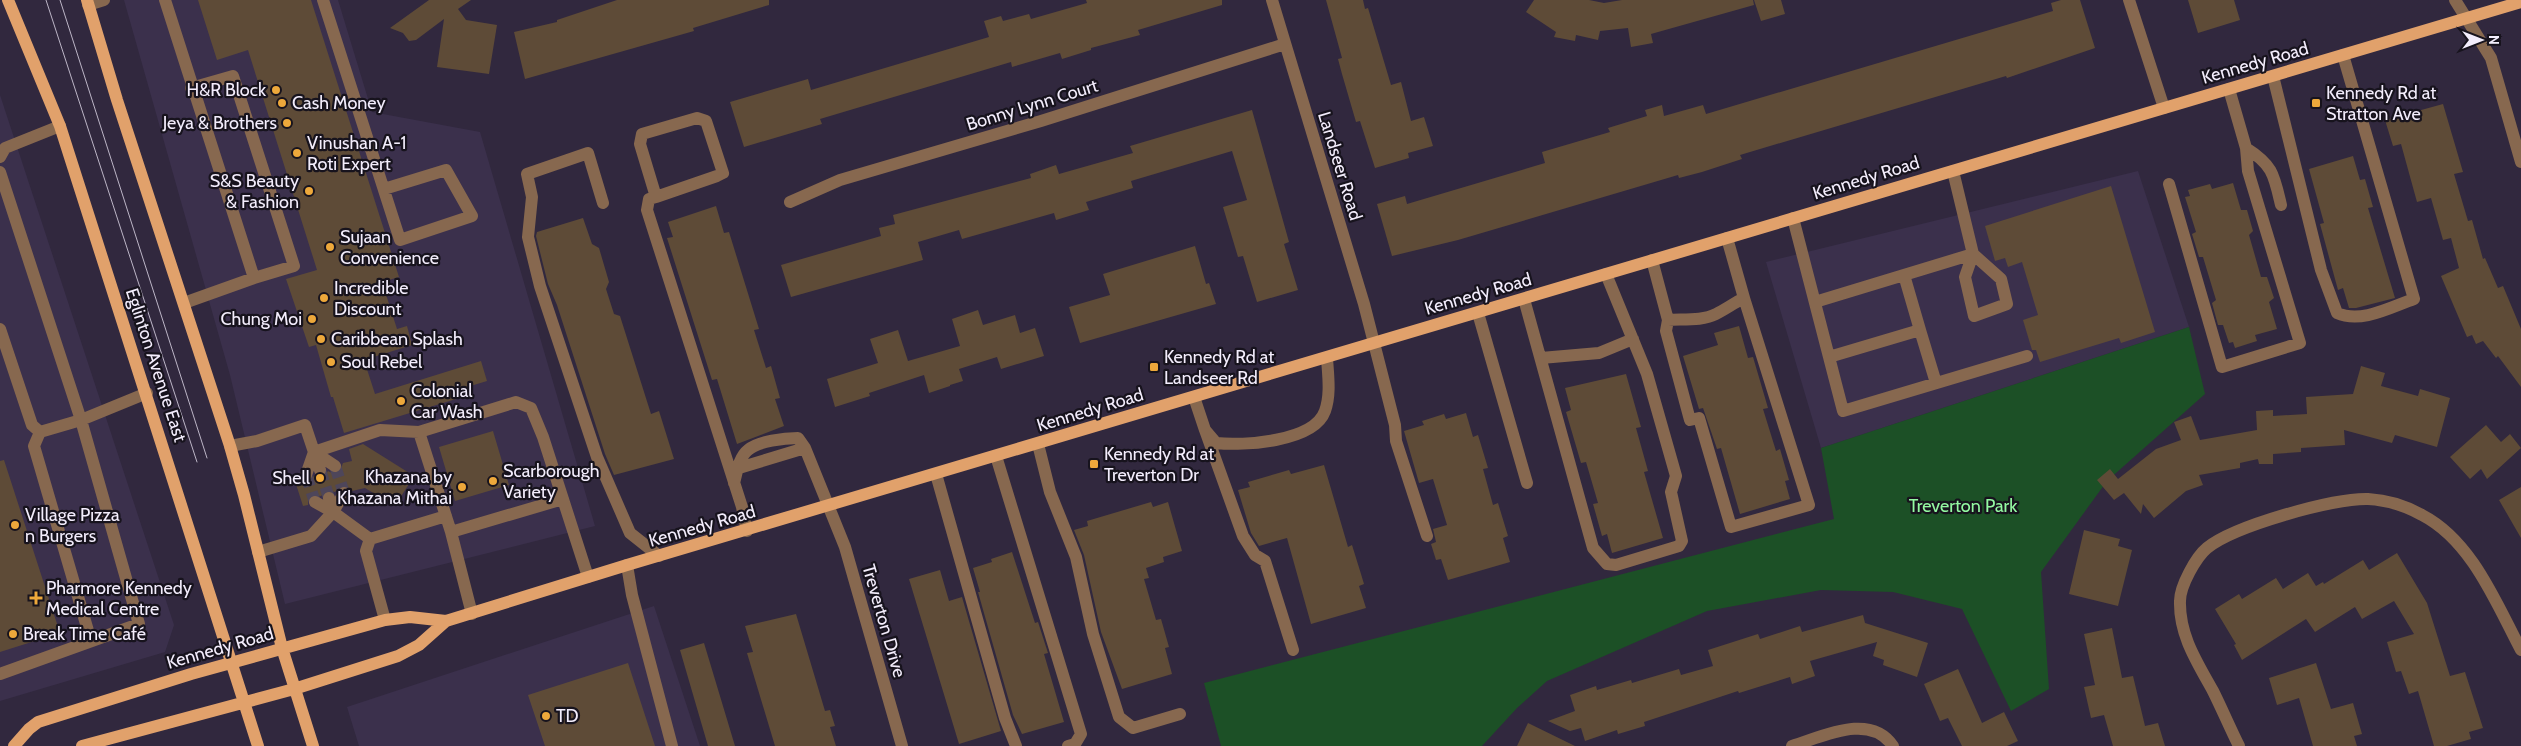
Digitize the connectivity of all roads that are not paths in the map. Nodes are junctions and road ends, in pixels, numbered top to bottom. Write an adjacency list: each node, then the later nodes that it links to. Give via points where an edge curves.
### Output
1 (8, 0): 17 (main road, Eglinton Avenue East)
2 (104, 0): 9 (street)
3 (165, 0): 14 (street)
4 (323, 0): 24 (street)
5 (1272, 0): 11 (street, Landseer Road)
6 (2129, 0): 16 (street)
7 (2456, 0): 10 (street)
8 (2521, 2): 10 (main road, Kennedy Road)
9 (88, 3): 39 (main road)
10 (2468, 18): 12 (main road, Kennedy Road); 20 (street, via 2494,67)
11 (1285, 44): 27 (street, Bonny Lynn Court, via 1041,122 840,180); 45 (street, Landseer Road)
12 (2343, 55): 13 (main road, Kennedy Road); 13 (street, via 2414,299 2374,314 2346,318 2337,314 2321,270)
13 (2273, 76): 15 (main road, Kennedy Road)
14 (191, 88): 35 (street); 35 (street, via 233,76 294,266)
15 (2229, 89): 16 (main road, Kennedy Road); 18 (street)
16 (2164, 108): 21 (main road, Kennedy Road)
17 (60, 126): 19 (street); 51 (main road, Eglinton Avenue East)
18 (2246, 148): 23 (street, via 2248,171 2300,343 2222,367); 28 (street, via 2265,160)
19 (1, 149)
20 (2521, 162)
21 (1952, 171): 29 (main road, Kennedy Road); 31 (street)
22 (0, 172): 53 (street)
23 (2169, 184)
24 (384, 189): 24 (street, via 400,240 472,216 446,170)
25 (656, 197): 25 (street, via 723,173 706,122 697,118 642,134 640,144); 65 (street, via 649,199 648,210)
26 (603, 202): 79 (street, via 588,153 527,174 532,197 528,237 540,286 597,457 630,533)
27 (790, 202)
28 (2282, 205)
29 (1793, 218): 30 (main road, Kennedy Road); 38 (street)
30 (1728, 238): 32 (main road, Kennedy Road); 36 (street)
31 (1973, 254): 31 (street, via 1965,276 1974,316 2007,304 2001,279); 34 (street)
32 (1652, 260): 33 (main road, Kennedy Road); 41 (street)
33 (1606, 274): 37 (main road, Kennedy Road); 44 (street)
34 (1904, 275): 38 (street); 43 (street)
35 (254, 278): 39 (street)
36 (1744, 298): 41 (street, via 1715,315); 41 (street, via 1809,505 1732,527 1699,418 1690,420 1666,332)
37 (1524, 299): 40 (main road, Kennedy Road); 49 (street)
38 (1815, 302): 47 (street)
39 (184, 303): 58 (main road)
40 (1478, 313): 45 (main road, Kennedy Road); 66 (street)
41 (1668, 320)
42 (0, 329): 55 (street, via 32,425)
43 (1920, 330): 47 (street); 50 (street)
44 (1634, 339): 49 (street, via 1598,353); 49 (street, via 1676,476 1671,492 1682,541 1679,546 1616,565 1607,564 1593,548)
45 (1374, 343): 48 (main road, Kennedy Road); 76 (street, Landseer Road, via 1395,425 1396,441)
46 (2027, 356): 50 (street)
47 (1829, 357): 50 (street, via 1843,411)
48 (1327, 358): 52 (main road, Kennedy Road); 54 (street, via 1329,391 1325,413 1313,425 1292,436 1256,444 1216,443)
49 (1541, 358)
50 (1936, 383)
51 (147, 393): 53 (street); 89 (main road, Eglinton Avenue East)
52 (1194, 397): 54 (street); 57 (main road, Kennedy Road)
53 (81, 420): 55 (street); 85 (street, via 139,624)
54 (1205, 430): 87 (street, via 1243,536 1255,555 1265,561)
55 (40, 432): 85 (street, via 34,446)
56 (419, 432): 59 (street, via 380,430); 69 (street, via 516,402 530,408); 73 (street)
57 (1038, 444): 60 (main road, Kennedy Road); 93 (street, via 1050,492 1076,557 1093,634 1119,717 1133,728)
58 (230, 446): 59 (street, via 305,425); 78 (main road)
59 (314, 452): 61 (street); 62 (street); 64 (street)
60 (996, 456): 63 (main road, Kennedy Road); 101 (street, via 1080,734 1076,744)
61 (335, 466)
62 (320, 470)
63 (936, 474): 71 (main road, Kennedy Road); 100 (street, via 1005,718)
64 (306, 475)
65 (734, 482): 71 (street, Treverton Drive, via 741,458 749,449 782,438 798,438); 74 (street)
66 (1527, 483)
67 (344, 493): 72 (street)
68 (329, 498): 72 (street)
69 (563, 499): 75 (street); 81 (street)
70 (315, 502): 72 (street)
71 (828, 507): 74 (main road, Kennedy Road); 99 (street, Treverton Drive, via 844,548)
72 (334, 512): 77 (street); 78 (street, via 310,536)
73 (446, 516): 75 (street); 77 (street)
74 (747, 531): 79 (main road, Kennedy Road)
75 (452, 532): 82 (street)
76 (1427, 536)
77 (370, 539): 83 (street, via 366,551)
78 (258, 552): 86 (main road)
79 (659, 556): 80 (main road, Kennedy Road)
80 (627, 566): 81 (main road, Kennedy Road); 98 (street)
81 (588, 577): 82 (main road, Kennedy Road)
82 (472, 614): 84 (main road, Kennedy Road)
83 (385, 620): 84 (main road, Kennedy Road); 86 (main road, Kennedy Road)
84 (446, 621): 91 (main road, Kennedy Road, via 419,645 398,656)
85 (91, 641): 90 (street)
86 (282, 648): 89 (main road, Kennedy Road); 91 (main road)
87 (1293, 650)
88 (2521, 650): 104 (street, via 2472,561 2443,528 2397,504 2368,499 2341,501 2232,532 2206,548 2186,577 2180,599 2182,632)
89 (232, 662): 92 (main road, Eglinton Avenue East); 94 (main road, Kennedy Road, via 38,722)
90 (0, 674)
91 (294, 689): 92 (main road, Kennedy Road); 97 (main road)
92 (245, 702): 95 (main road, Kennedy Road); 96 (main road, Eglinton Avenue East)
93 (1180, 714)
94 (16, 746)
95 (82, 746)
96 (258, 746)
97 (313, 746)
98 (672, 746)
99 (902, 746)
100 (1016, 746)
101 (1068, 746)
102 (1792, 746): 103 (street, via 1849,728 1872,730 1888,739)
103 (1893, 746)
104 (2239, 746)

